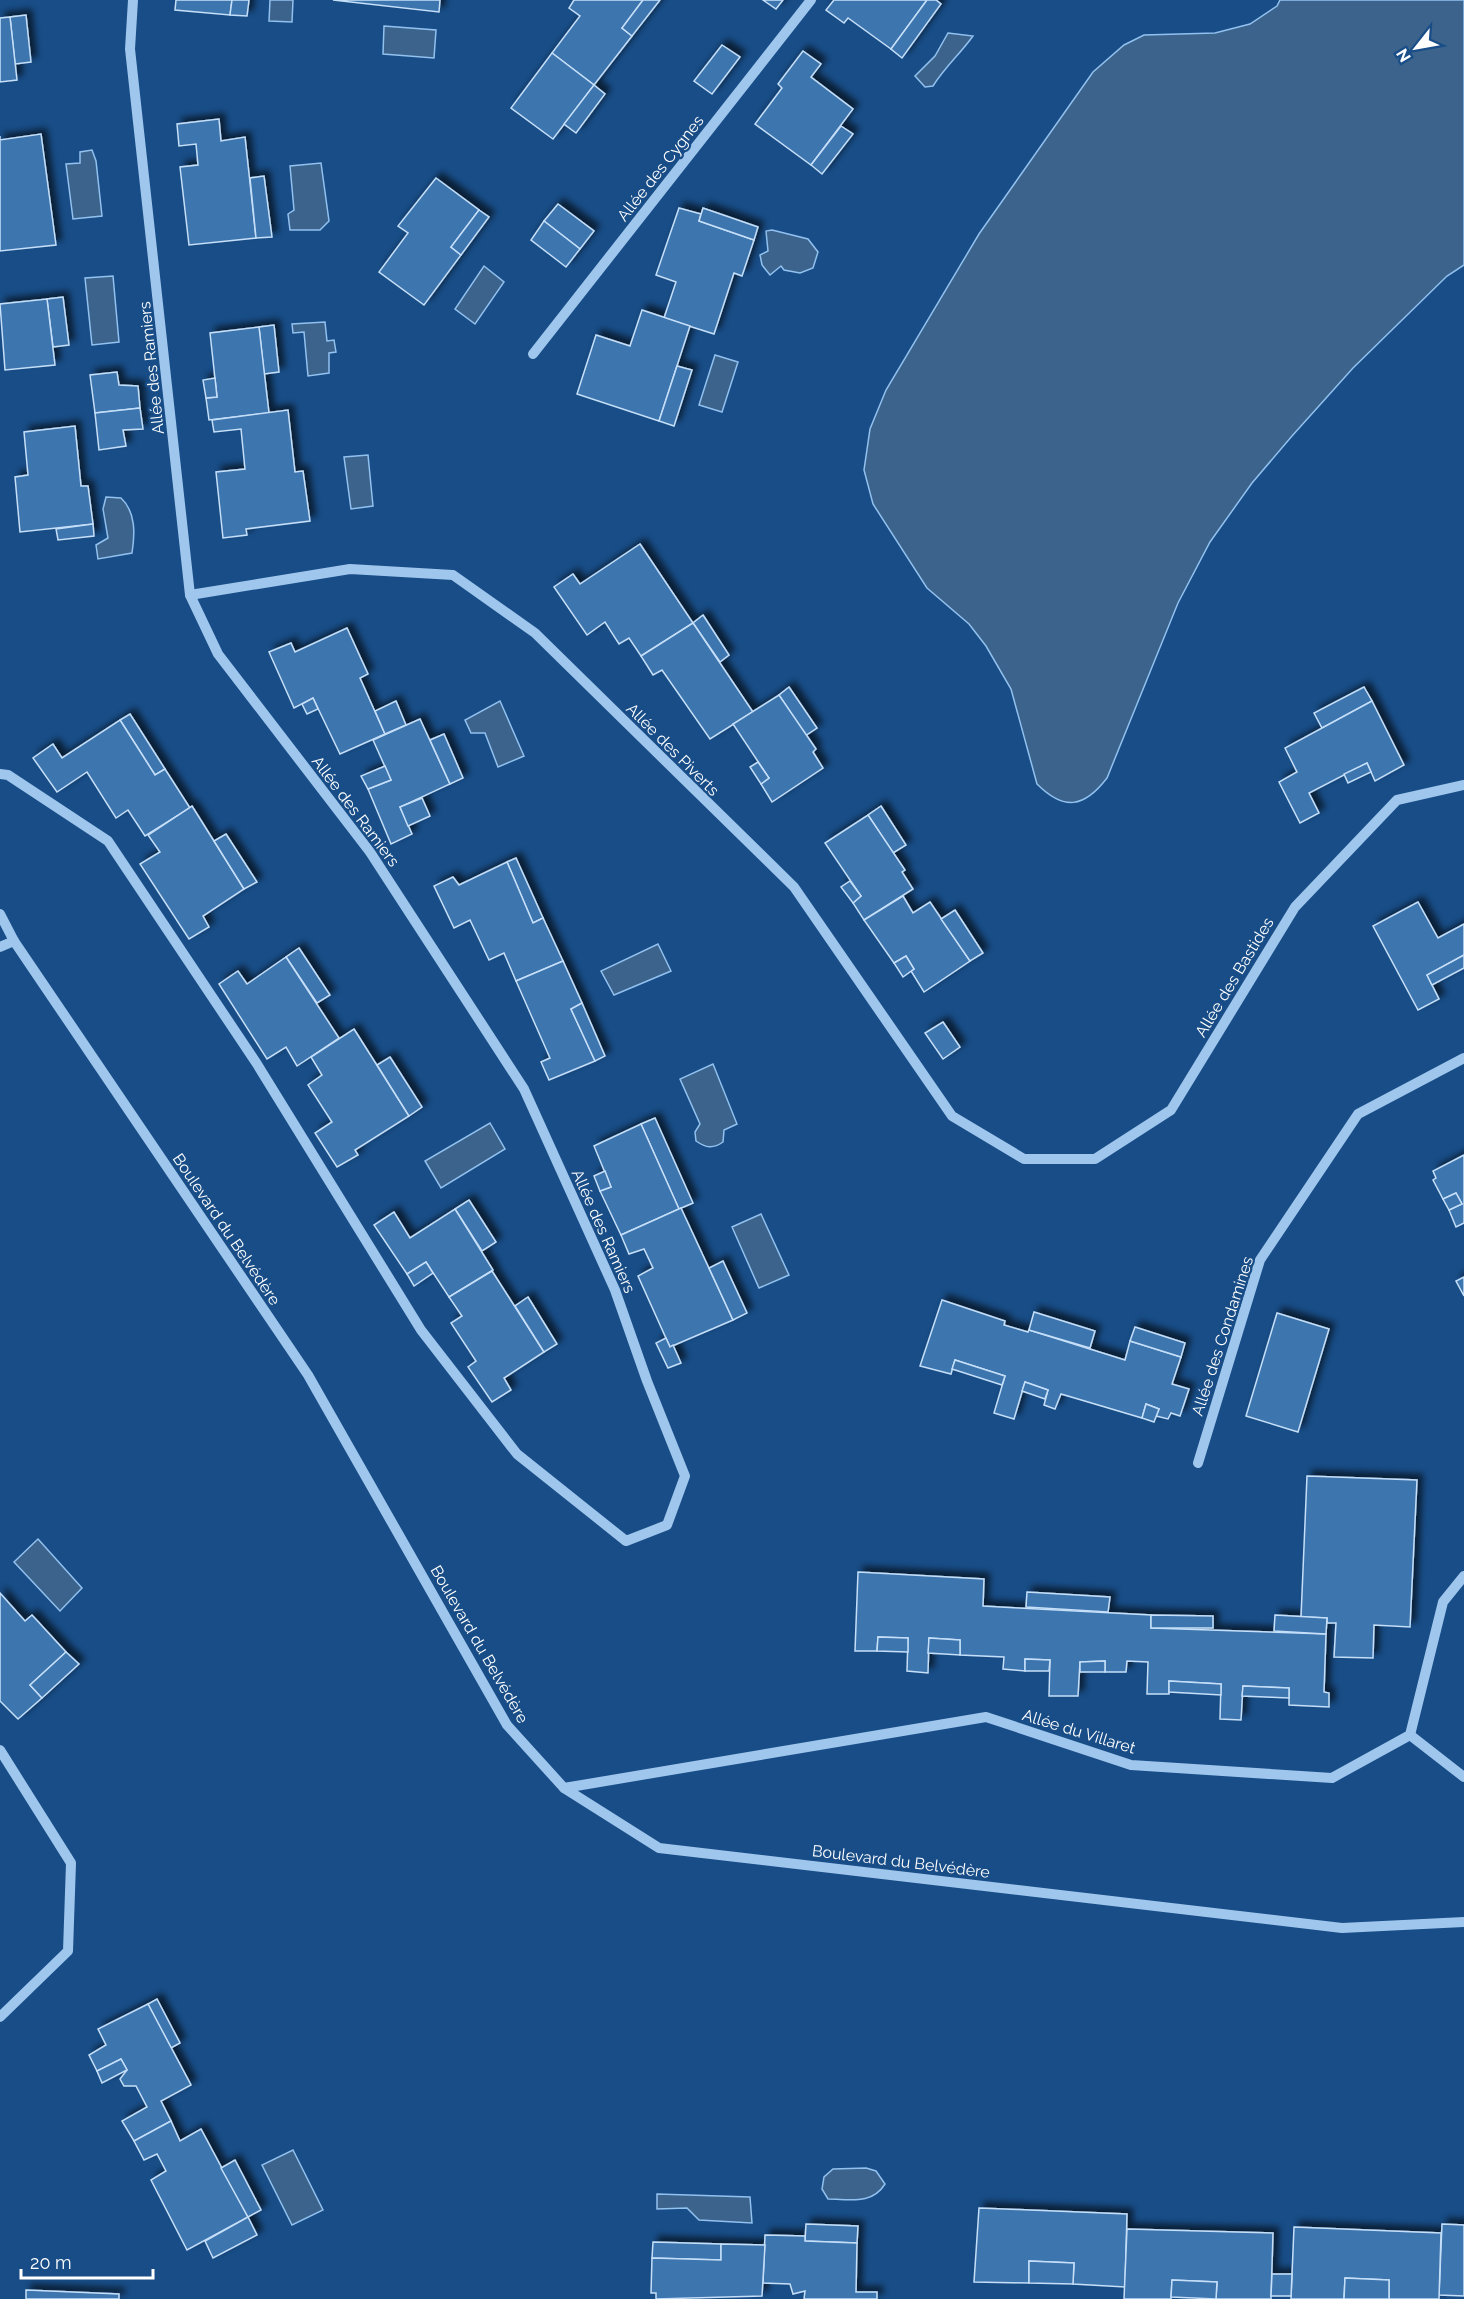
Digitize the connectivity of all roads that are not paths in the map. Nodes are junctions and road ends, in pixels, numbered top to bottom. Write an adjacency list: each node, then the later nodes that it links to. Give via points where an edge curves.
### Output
1 (133, 0): 4 (street, Allée des Ramiers, via 130,49)
2 (811, 0): 3 (street, Allée des Cygnes)
3 (533, 354)
4 (190, 595): 5 (street, Allée des Ramiers, via 218,654 370,852 524,1089 615,1290 646,1382 685,1476 667,1526 626,1541 517,1454 421,1330 257,1064 108,841 8,775); 11 (street, Allée des Piverts, via 350,568 453,575 535,633 794,888 952,1116)
5 (0, 774)
6 (1464, 785): 11 (street, Allée des Bastides, via 1397,800 1295,907 1171,1110 1095,1159)
7 (0, 914): 8 (street, Boulevard du Belvédère)
8 (14, 940): 9 (street); 17 (street, Boulevard du Belvédère, via 308,1375 507,1725)
9 (0, 947)
10 (1464, 1058): 12 (street, Allée des Condamines, via 1358,1114 1260,1260)
11 (1024, 1159)
12 (1198, 1463)
13 (1464, 1576): 14 (street, via 1443,1602)
14 (1410, 1735): 16 (street); 17 (street, Allée du Villaret, via 1332,1778 1131,1765 986,1717)
15 (0, 1750): 19 (street, via 71,1863 68,1951)
16 (1464, 1777)
17 (564, 1788): 18 (street, Boulevard du Belvédère, via 659,1848 1342,1928)
18 (1464, 1922)
19 (0, 2017)

